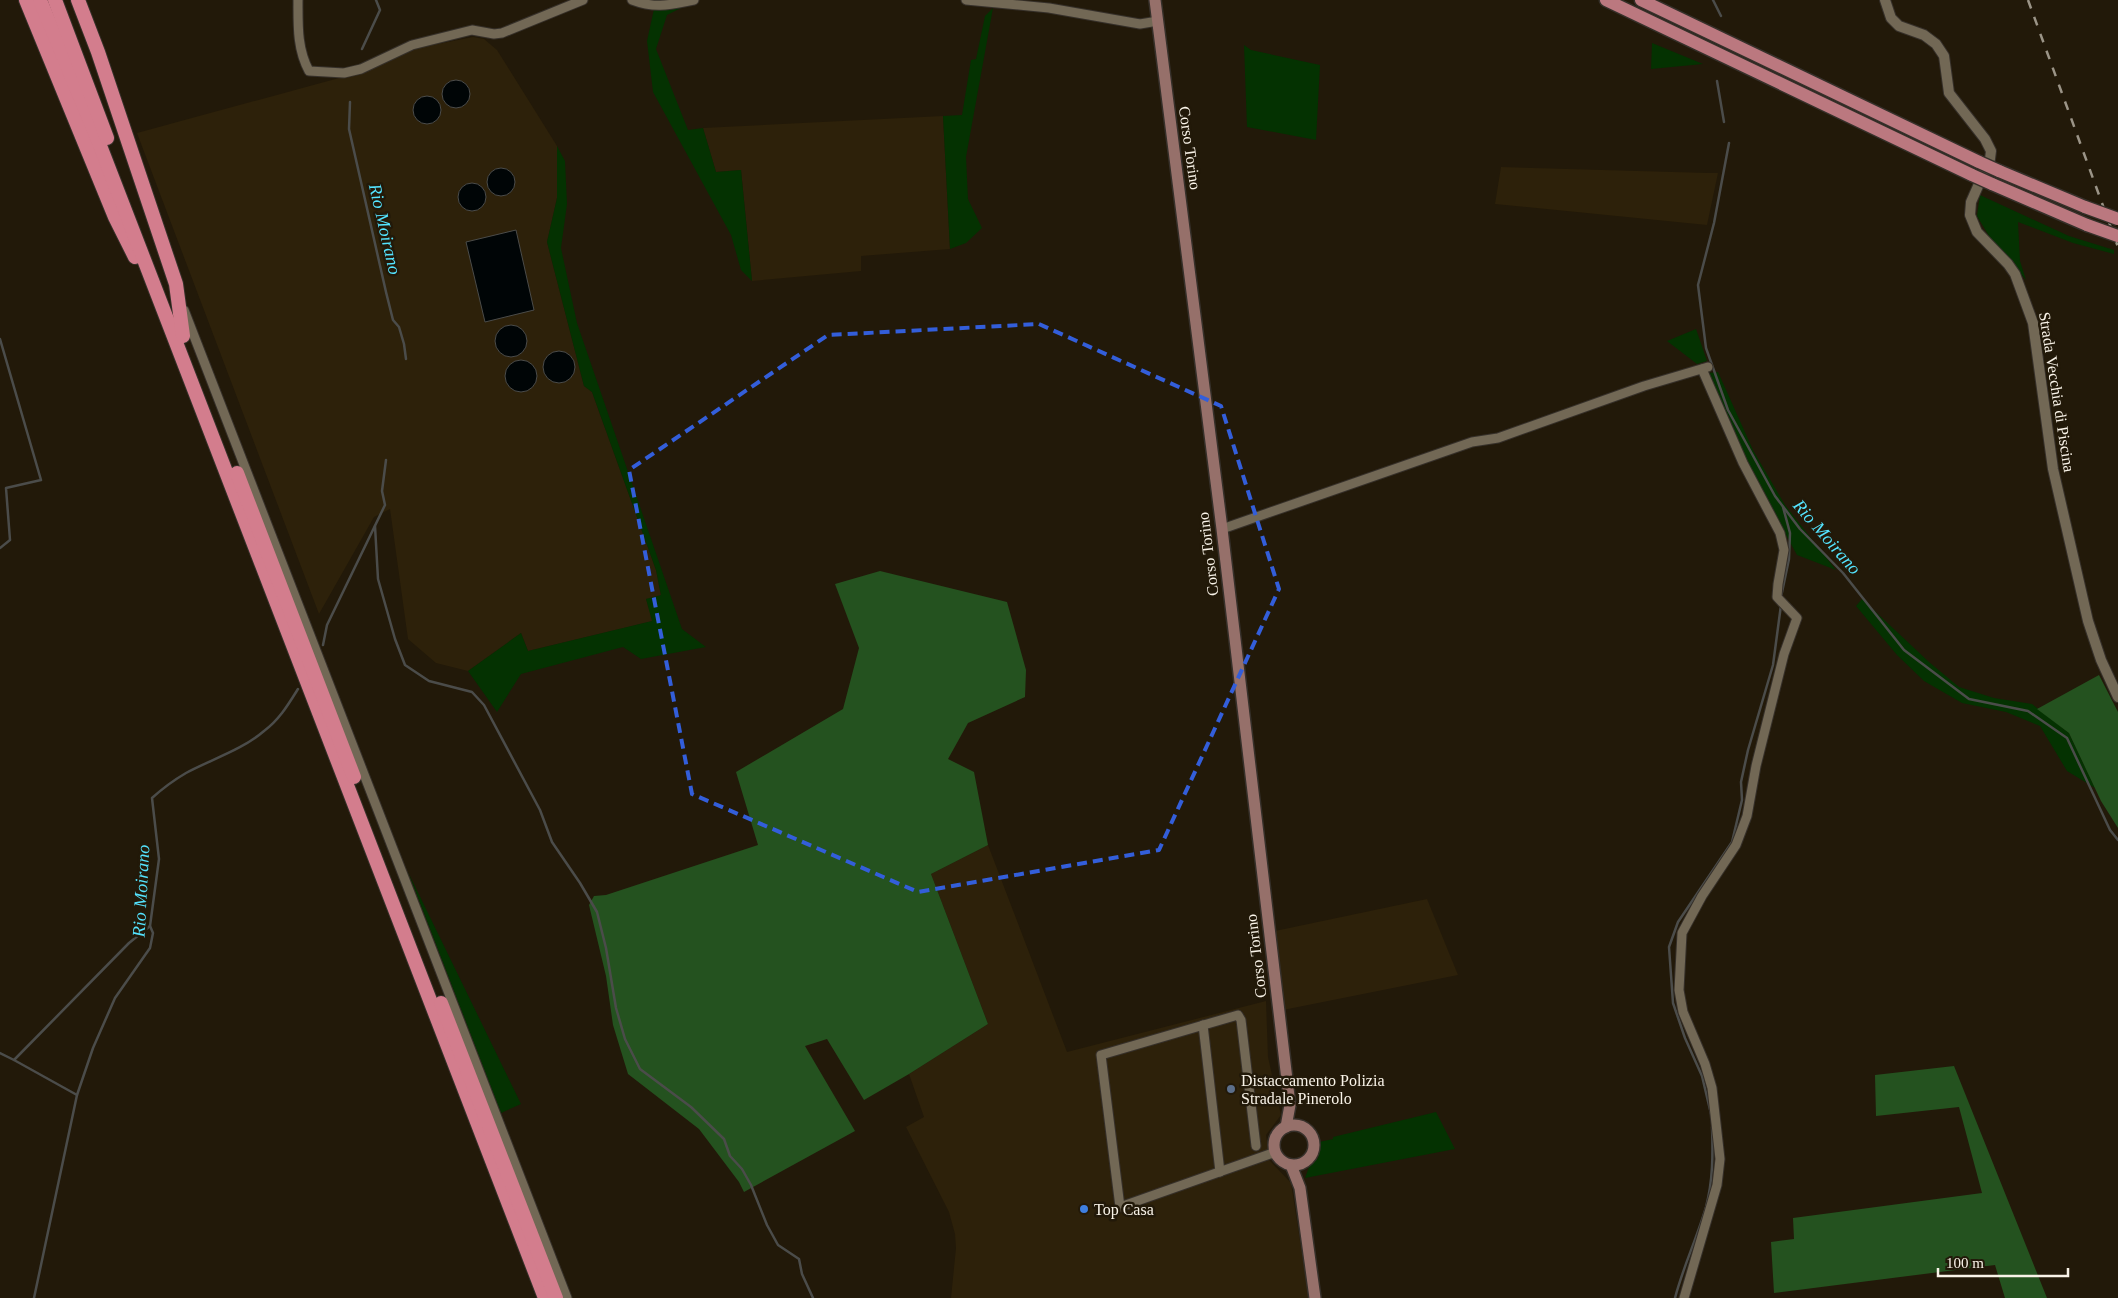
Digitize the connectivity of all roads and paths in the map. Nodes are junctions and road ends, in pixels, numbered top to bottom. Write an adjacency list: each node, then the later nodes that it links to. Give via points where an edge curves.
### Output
1 (26, 0): 18 (highway, via 115,217)
2 (40, 0): 18 (highway)
3 (55, 0): 19 (highway)
4 (78, 0): 17 (highway)
5 (298, 0): 6 (street, via 302,59 310,71 344,73 361,69 412,44 472,30 502,33)
6 (584, 0)
7 (632, 0): 8 (street, via 662,7)
8 (694, 0)
9 (966, 0): 14 (street, via 1049,8 1140,24)
10 (1156, 0): 14 (main road, Corso Torino)
11 (1606, 0): 16 (main road, bridge, via 1972,175)
12 (1641, 0): 15 (main road, bridge, via 1978,162)
13 (1885, 0): 21 (street, Strada Vecchia di Piscina, via 1891,18 1899,26 1924,35 1936,44 1944,56 1949,93 1991,151 1971,202 1970,215 1977,232 2015,274 2033,323 2053,469 2083,602 2101,660)
14 (1158, 21): 20 (main road, Corso Torino)
15 (2118, 219)
16 (2118, 236)
17 (176, 284): 19 (highway); 34 (street)
18 (171, 327): 32 (highway)
19 (183, 336): 33 (highway)
20 (1222, 529): 23 (main road, Corso Torino); 36 (street, via 1472,442 1498,438 1705,368 1743,463 1780,532 1784,550 1777,597 1797,618 1784,654 1747,816 1736,845 1682,933 1679,990 1683,1012 1712,1088 1720,1159 1717,1185)
21 (2118, 697)
22 (1203, 1025): 26 (street, via 1236,1015 1240,1017); 30 (street); 30 (street, via 1101,1055 1120,1207)
23 (1290, 1105): 24 (main road); 25 (main road)
24 (1286, 1127): 25 (main road); 27 (main road, via 1276,1136)
25 (1301, 1127): 28 (main road, via 1308,1131 1314,1142 1312,1154)
26 (1256, 1146)
27 (1276, 1153): 29 (main road); 30 (street)
28 (1304, 1163): 29 (main road); 31 (main road)
29 (1291, 1165): 31 (main road)
30 (1220, 1172)
31 (1300, 1188): 35 (main road)
32 (545, 1298)
33 (556, 1298)
34 (567, 1298)
35 (1315, 1298)
36 (1684, 1298)

